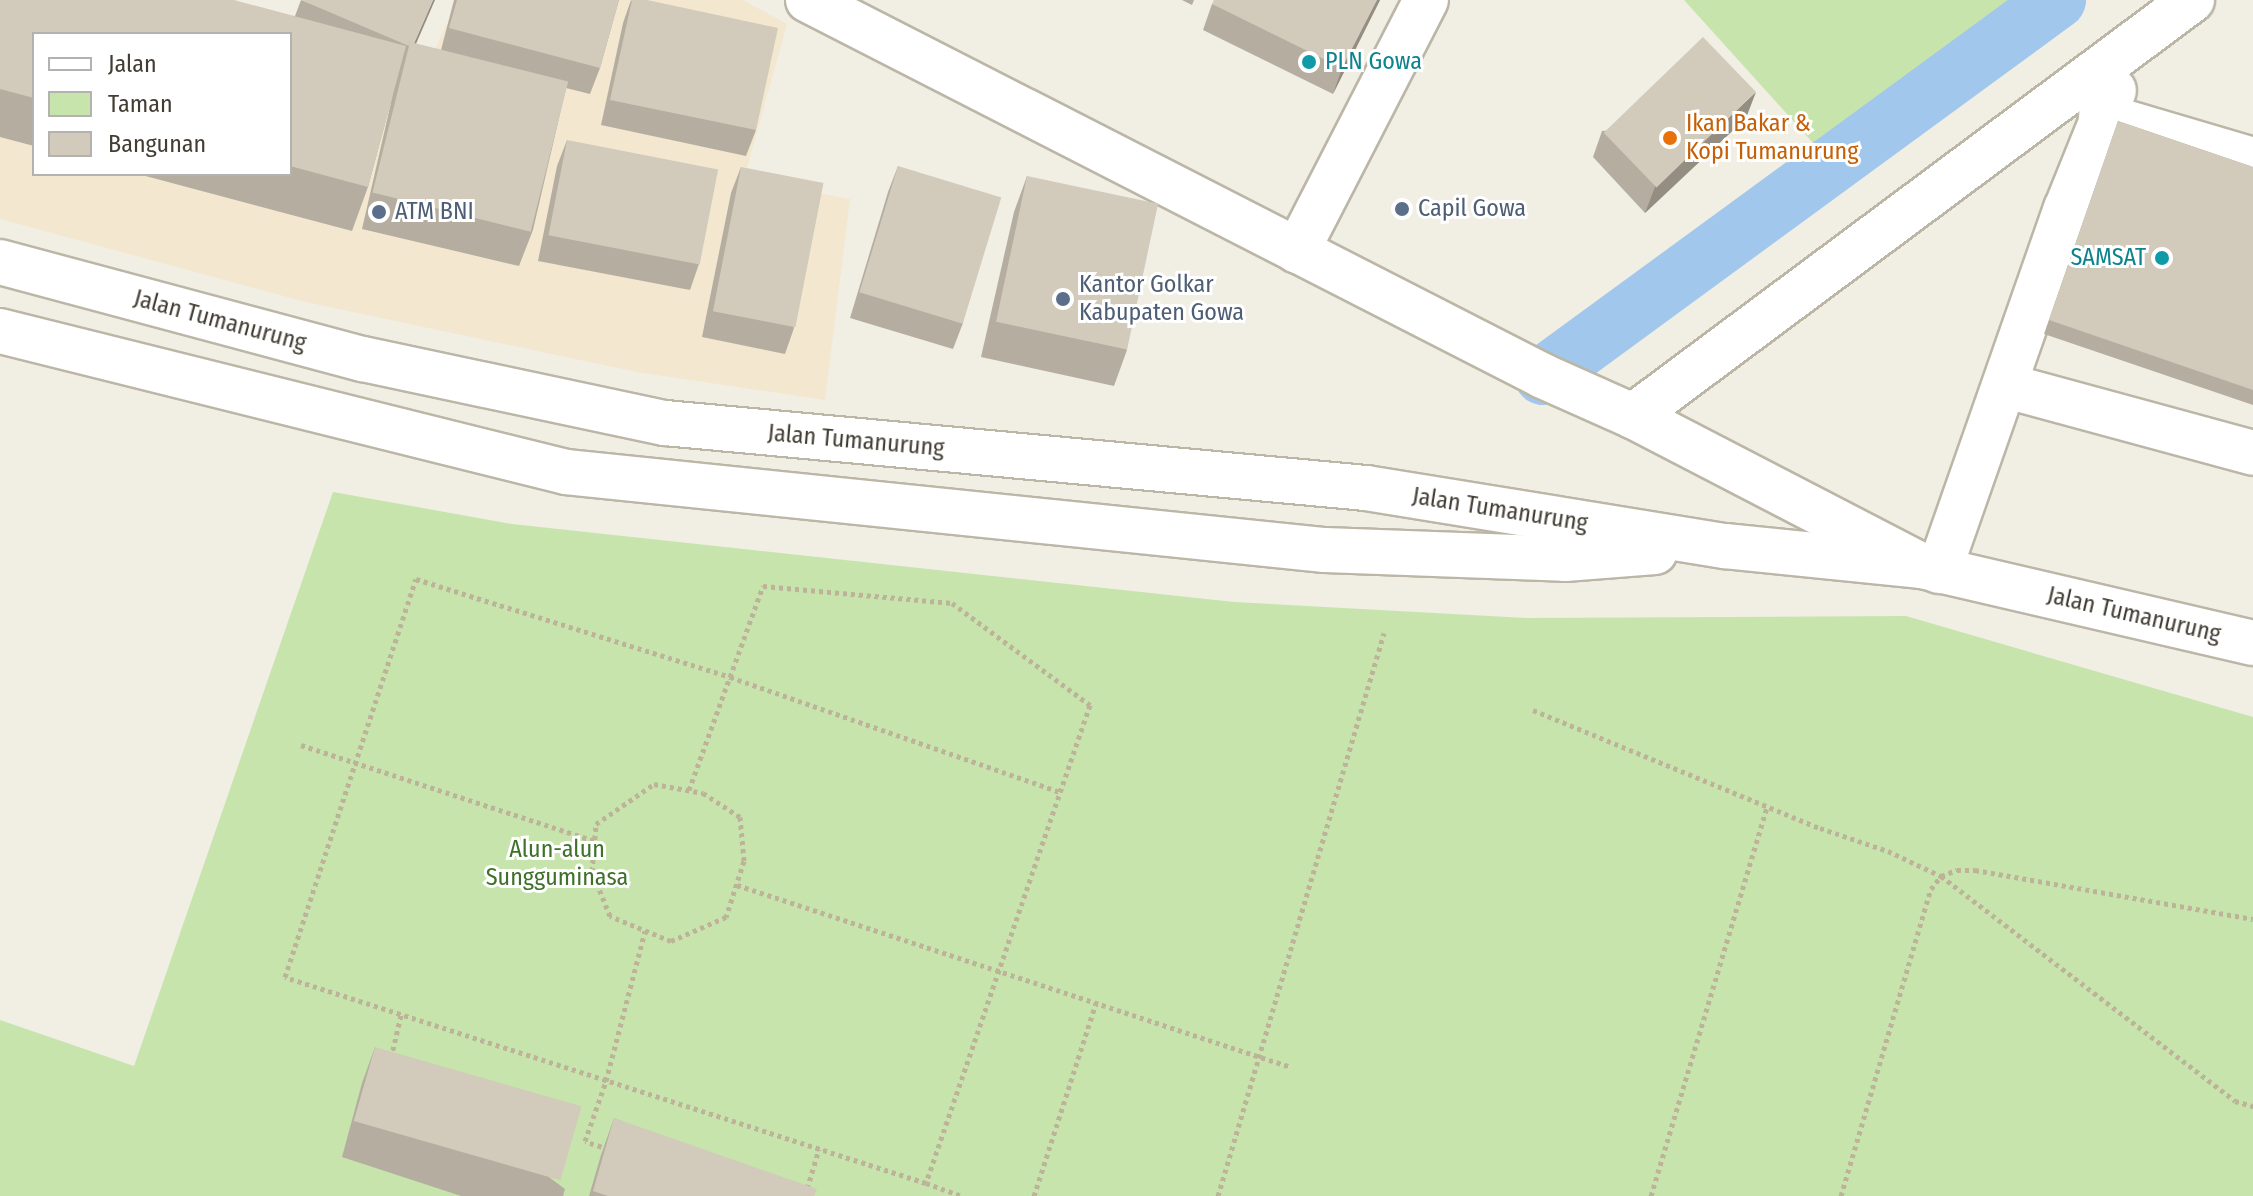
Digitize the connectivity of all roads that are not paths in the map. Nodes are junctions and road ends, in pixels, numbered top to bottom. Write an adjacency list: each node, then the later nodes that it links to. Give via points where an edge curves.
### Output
1 (808, 0): 5 (street, Jalan Tumanurung)
2 (1426, 0): 5 (street)
3 (2192, 0): 9 (street)
4 (2253, 160): 8 (street, via 2107,102)
5 (1297, 251): 9 (street, Jalan Tumanurung)
6 (0, 262): 11 (street, Jalan Tumanurung, via 363,359 665,423 1366,488)
7 (0, 331): 11 (street, Jalan Tumanurung, via 566,472 1325,550 1565,559)
8 (2007, 386): 10 (street); 12 (street)
9 (1633, 416): 12 (street, Jalan Tumanurung)
10 (2253, 453)
11 (1725, 546): 12 (street, Jalan Tumanurung)
12 (1930, 568): 13 (street, Jalan Tumanurung)
13 (2253, 643)

